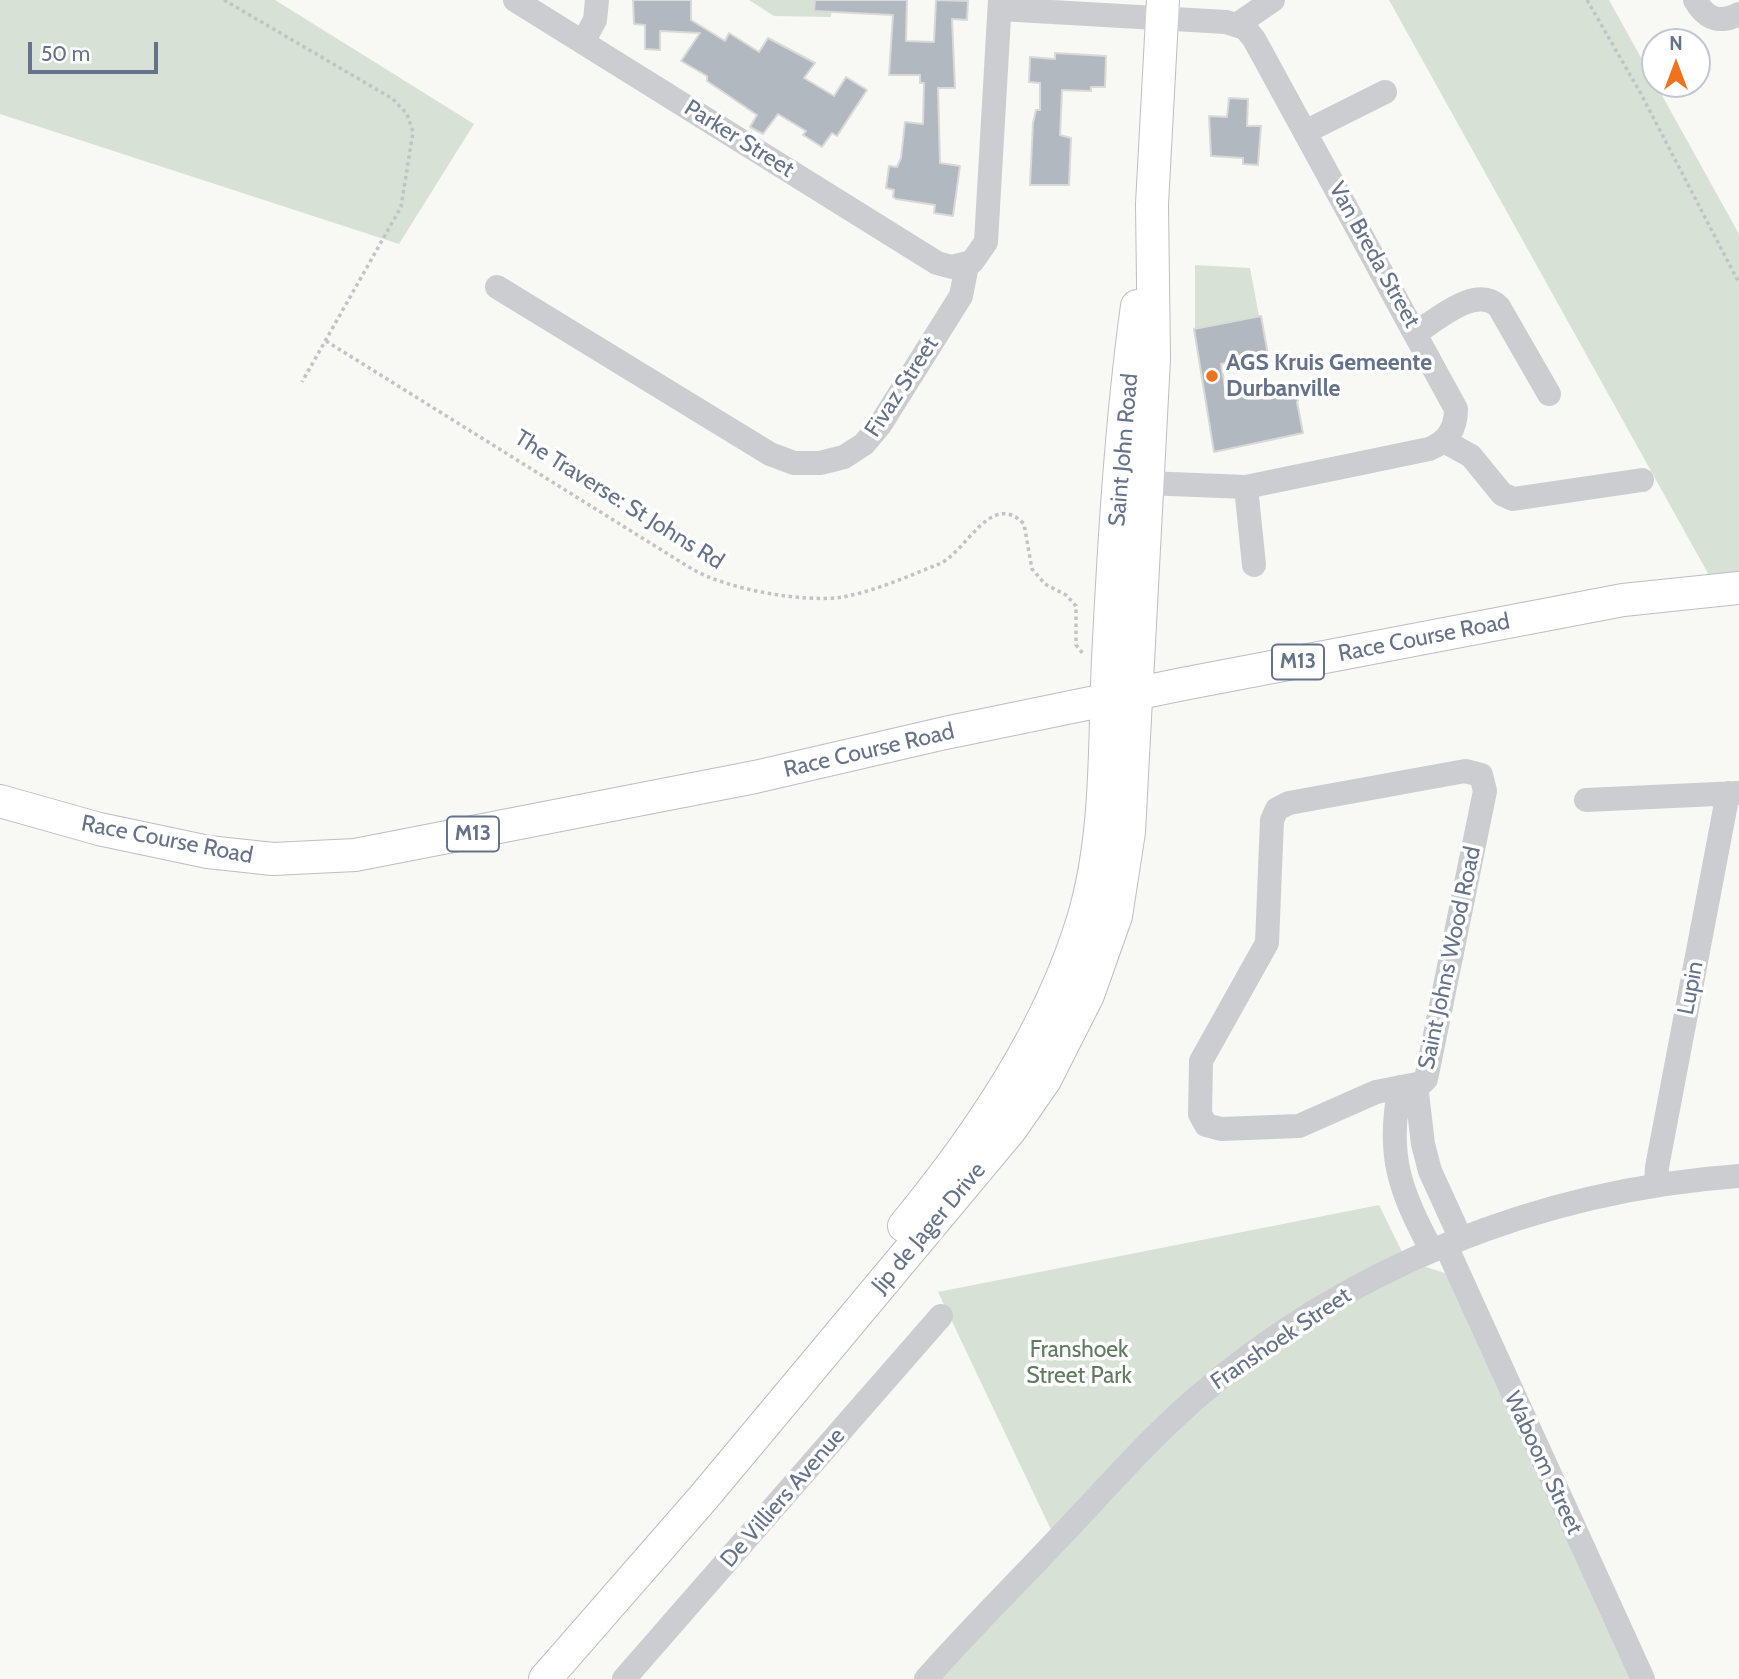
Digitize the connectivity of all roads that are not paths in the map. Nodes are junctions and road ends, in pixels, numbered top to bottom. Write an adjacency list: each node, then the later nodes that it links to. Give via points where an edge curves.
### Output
1 (515, 0): 9 (street, Parker Street)
2 (597, 0): 9 (street, via 593,25)
3 (1273, 0): 8 (street)
4 (1695, 0): 7 (street, via 1714,19)
5 (1000, 4): 6 (street, Fivaz Street); 13 (street, Fivaz Street, via 987,236 981,253)
6 (1163, 9): 8 (street); 12 (main road, Saint John Road)
7 (1739, 14)
8 (1237, 24): 11 (street, Van Breda Street, via 1254,39)
9 (583, 42): 13 (street, Parker Street, via 937,262 951,267)
10 (1385, 92): 11 (street)
11 (1307, 131): 15 (street, Van Breda Street)
12 (1152, 204): 19 (main road, Saint John Road, via 1154,359); 23 (main road, Saint John Road, via 1132,343)
13 (967, 265): 14 (street, Fivaz Street, via 961,296 873,435 844,457 807,464 770,454)
14 (497, 287)
15 (1417, 332): 16 (street, via 1472,299 1488,299 1499,307); 17 (street, Van Breda Street, via 1455,409 1455,423)
16 (1549, 394)
17 (1444, 441): 18 (street, via 1471,456 1502,494 1514,499); 20 (street, via 1429,449)
18 (1642, 480)
19 (1146, 483): 20 (street); 23 (main road, Saint John Road)
20 (1246, 487): 21 (street)
21 (1254, 565)
22 (1739, 588): 23 (main road, Race Course Road / M13, via 1623,600)
23 (1121, 696): 26 (main road, Race Course Road / M13, via 755,777 355,855 273,859 208,852 99,829); 32 (main road, Jip de Jager Drive, via 1098,852 1083,917 1059,981 1008,1082 914,1214); 33 (main road, Jip de Jager Drive, via 1133,788 1116,916 1088,995 1045,1080 1011,1129 712,1488)
24 (1734, 793): 25 (street); 29 (street, Lupin)
25 (1586, 800)
26 (0, 801)
27 (1408, 1086): 27 (street, Saint Johns Wood Road, via 1422,1083 1428,1073 1485,790 1480,775 1474,772 1277,809 1272,820 1267,943 1203,1055 1198,1072 1201,1118 1210,1127 1221,1129 1298,1126 1376,1092); 30 (street, Waboom Street, via 1394,1115 1394,1163)
28 (1739, 1176): 29 (street, Franshoek Street)
29 (1656, 1184): 30 (street, Franshoek Street, via 1546,1209)
30 (1446, 1245): 35 (street, Franshoek Street, via 1304,1318 1196,1398 1127,1463); 36 (street, Waboom Street)
31 (942, 1316): 34 (street, De Villiers Avenue)
32 (532, 1679)
33 (545, 1679)
34 (624, 1679)
35 (926, 1679)
36 (1643, 1679)

